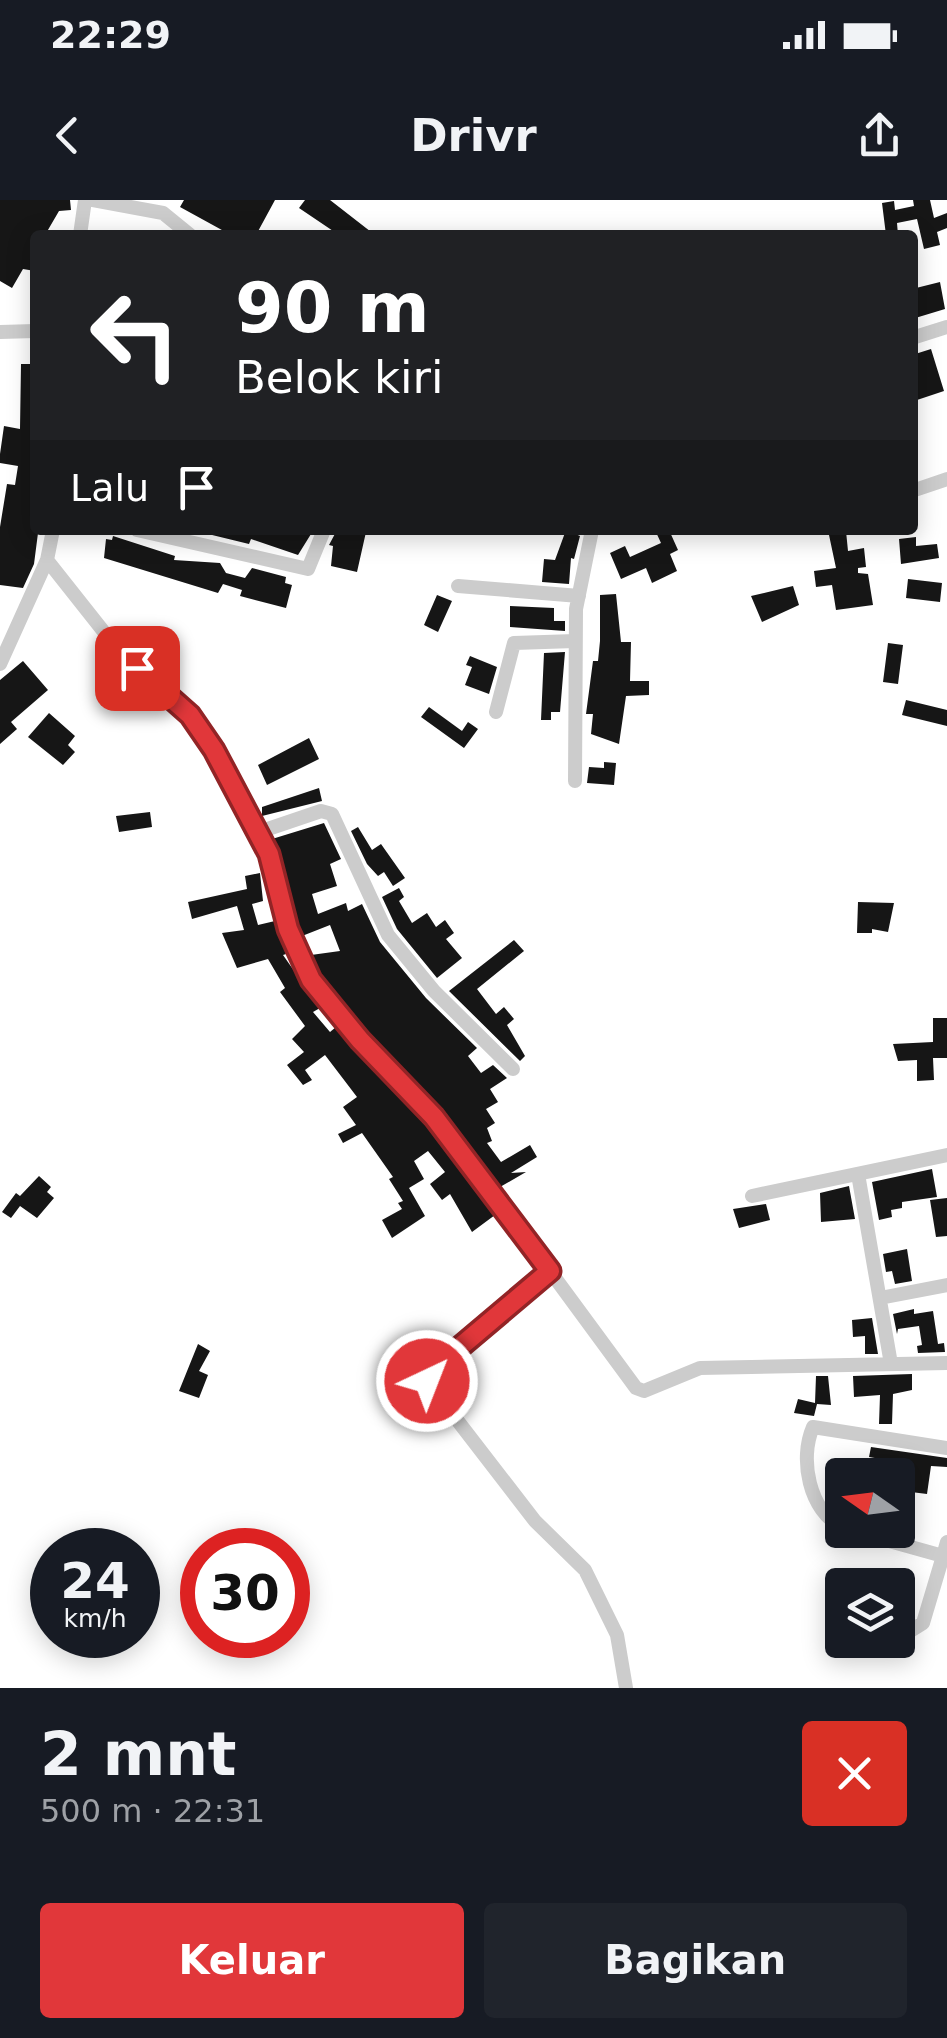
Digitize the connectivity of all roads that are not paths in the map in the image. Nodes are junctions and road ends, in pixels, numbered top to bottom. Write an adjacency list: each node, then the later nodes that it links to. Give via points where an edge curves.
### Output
1 (84, 200): 3 (street)
2 (93, 200): 4 (street, via 163,214)
3 (81, 230)
4 (184, 230)
5 (947, 326): 8 (street)
6 (30, 330): 7 (street)
7 (0, 332)
8 (918, 336)
9 (947, 479): 10 (street)
10 (918, 489)
11 (52, 535): 15 (street)
12 (159, 535): 13 (street, via 308,569)
13 (322, 535)
14 (591, 535): 17 (street)
15 (47, 560): 19 (street); 22 (street, via 123,656 190,715)
16 (458, 586): 17 (street)
17 (579, 596): 18 (street)
18 (575, 641): 20 (street, via 514,643); 21 (street)
19 (0, 664)
20 (496, 712)
21 (575, 781)
22 (259, 832): 23 (street, via 321,811 332,814 388,935); 27 (street, via 293,944 311,980 434,1117)
23 (513, 1068)
24 (947, 1155): 25 (street)
25 (858, 1174): 26 (street); 29 (street)
26 (752, 1196)
27 (550, 1271): 31 (street, via 644,1391 700,1368); 37 (street, via 464,1341 427,1381 535,1521 590,1576 617,1634)
28 (947, 1285): 29 (street)
29 (880, 1298): 31 (street)
30 (947, 1363): 31 (street)
31 (891, 1364)
32 (947, 1448): 33 (street, via 814,1427 809,1480)
33 (825, 1516)
34 (915, 1543): 35 (street)
35 (945, 1549): 36 (street, via 923,1623)
36 (915, 1628)
37 (626, 1688)

